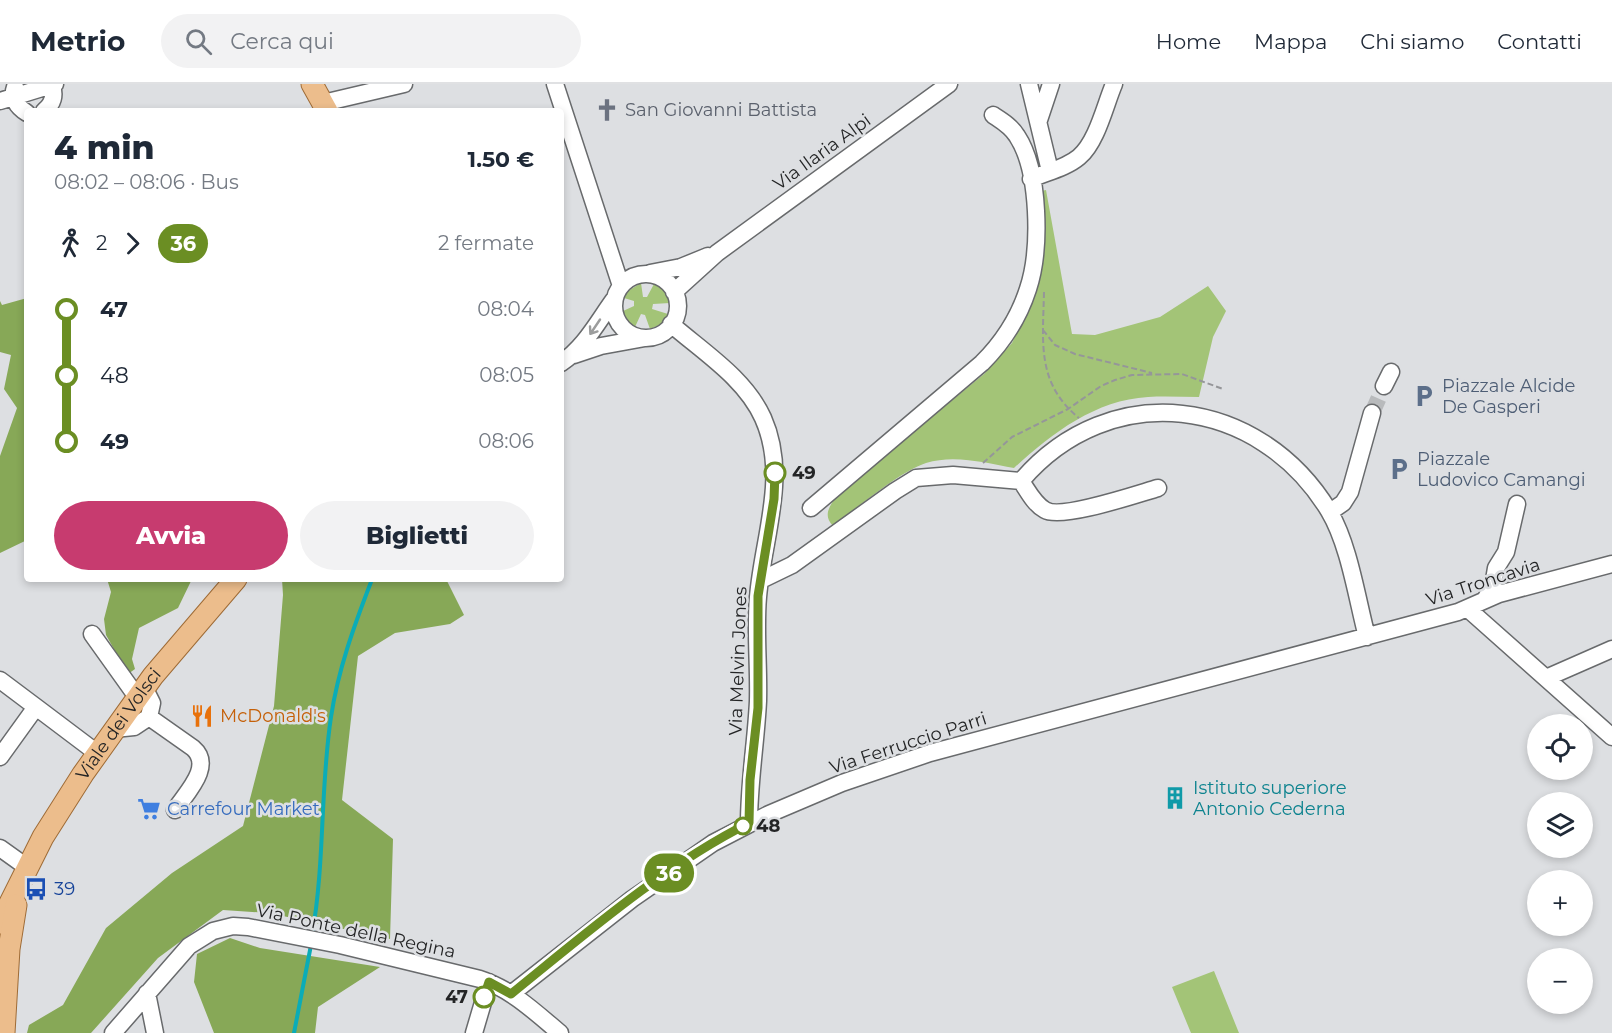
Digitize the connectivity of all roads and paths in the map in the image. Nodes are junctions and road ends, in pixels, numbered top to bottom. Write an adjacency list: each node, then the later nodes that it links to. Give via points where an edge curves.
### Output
1 (53, 84): 9 (street); 11 (street, via 53,99)
2 (312, 84): 10 (main road)
3 (404, 84): 10 (street)
4 (555, 84): 12 (street)
5 (949, 84): 19 (street, Via Ilaria Alpi)
6 (1029, 84): 16 (street)
7 (1052, 84): 16 (street)
8 (1114, 84): 17 (street, via 1087,148 1072,162)
9 (10, 94): 13 (street)
10 (325, 107)
11 (48, 108)
12 (562, 108)
13 (24, 111)
14 (564, 114): 22 (street)
15 (993, 115): 18 (street, via 1018,138)
16 (1039, 121): 17 (street)
17 (1050, 171): 18 (street)
18 (1031, 178): 20 (street, via 1036,219)
19 (717, 252): 21 (street, Via Ilaria Alpi, via 681,267); 23 (street, Via Ilaria Alpi)
20 (1034, 262): 25 (path, via 1044,283); 37 (street, via 1020,309 988,357)
21 (647, 274): 22 (street, via 628,279); 23 (street, via 663,279)
22 (618, 291): 26 (street, via 615,315 625,330); 27 (street, one-way to 27, via 593,331)
23 (674, 292): 24 (street, via 678,308)
24 (671, 324): 26 (street); 40 (street, Via Melvin Jones, via 741,386 768,432 774,491)
25 (1043, 330): 28 (path, via 1055,345 1076,354); 30 (path, via 1050,384)
26 (651, 337): 27 (street, via 607,345)
27 (567, 359)
28 (1154, 373): 29 (path, via 1182,374); 30 (path, via 1115,380)
29 (1223, 388)
30 (1068, 409): 32 (path); 33 (path, via 1012,437)
31 (1372, 413): 38 (street, via 1350,492)
32 (1091, 427): 34 (street, via 1051,451); 38 (street, via 1152,412 1191,415 1225,424 1261,441 1284,458)
33 (971, 476): 34 (street); 40 (street, via 913,479 792,565)
34 (1022, 481): 35 (street, via 1037,504 1054,513 1071,512)
35 (1158, 488)
36 (1517, 504): 42 (street, via 1505,555)
37 (811, 508)
38 (1330, 512): 45 (street, via 1343,545)
39 (1612, 564): 42 (street, Via Troncavia)
40 (761, 580): 57 (street, Via Melvin Jones, via 758,708)
41 (233, 582): 49 (main road, Viale dei Volsci)
42 (1486, 598): 43 (street, Via Troncavia)
43 (1468, 609): 45 (street, Via Troncavia); 47 (street)
44 (92, 634): 49 (street)
45 (1367, 637): 57 (street, Via Ferruccio Parri, via 908,760)
46 (1612, 649): 47 (street)
47 (1546, 678): 53 (street)
48 (0, 680): 50 (street)
49 (141, 692): 51 (street, via 152,703); 52 (main road, Viale dei Volsci)
50 (36, 707): 54 (street); 55 (street)
51 (149, 717): 52 (street, via 134,727); 56 (street, via 196,751 202,761 199,774)
52 (114, 729): 54 (main road, Viale dei Volsci)
53 (1612, 737)
54 (98, 753): 59 (main road, Viale dei Volsci, via 51,823)
55 (0, 757)
56 (175, 810)
57 (749, 823): 63 (street, Via Ferruccio Parri, via 640,893)
58 (2, 854): 59 (street)
59 (24, 875): 60 (main road, Viale dei Volsci); 65 (main road, Viale dei Volsci, via 9,949)
60 (0, 924)
61 (489, 982): 62 (street, Via Ponte della Regina, via 340,945 239,926 213,931 189,946); 63 (street, Via Ponte della Regina); 67 (street)
62 (147, 993): 64 (street, Via Ponte della Regina); 66 (street)
63 (511, 994): 68 (street, Via Ponte della Regina)
64 (118, 1032)
65 (4, 1033)
66 (155, 1033)
67 (474, 1033)
68 (560, 1033)

